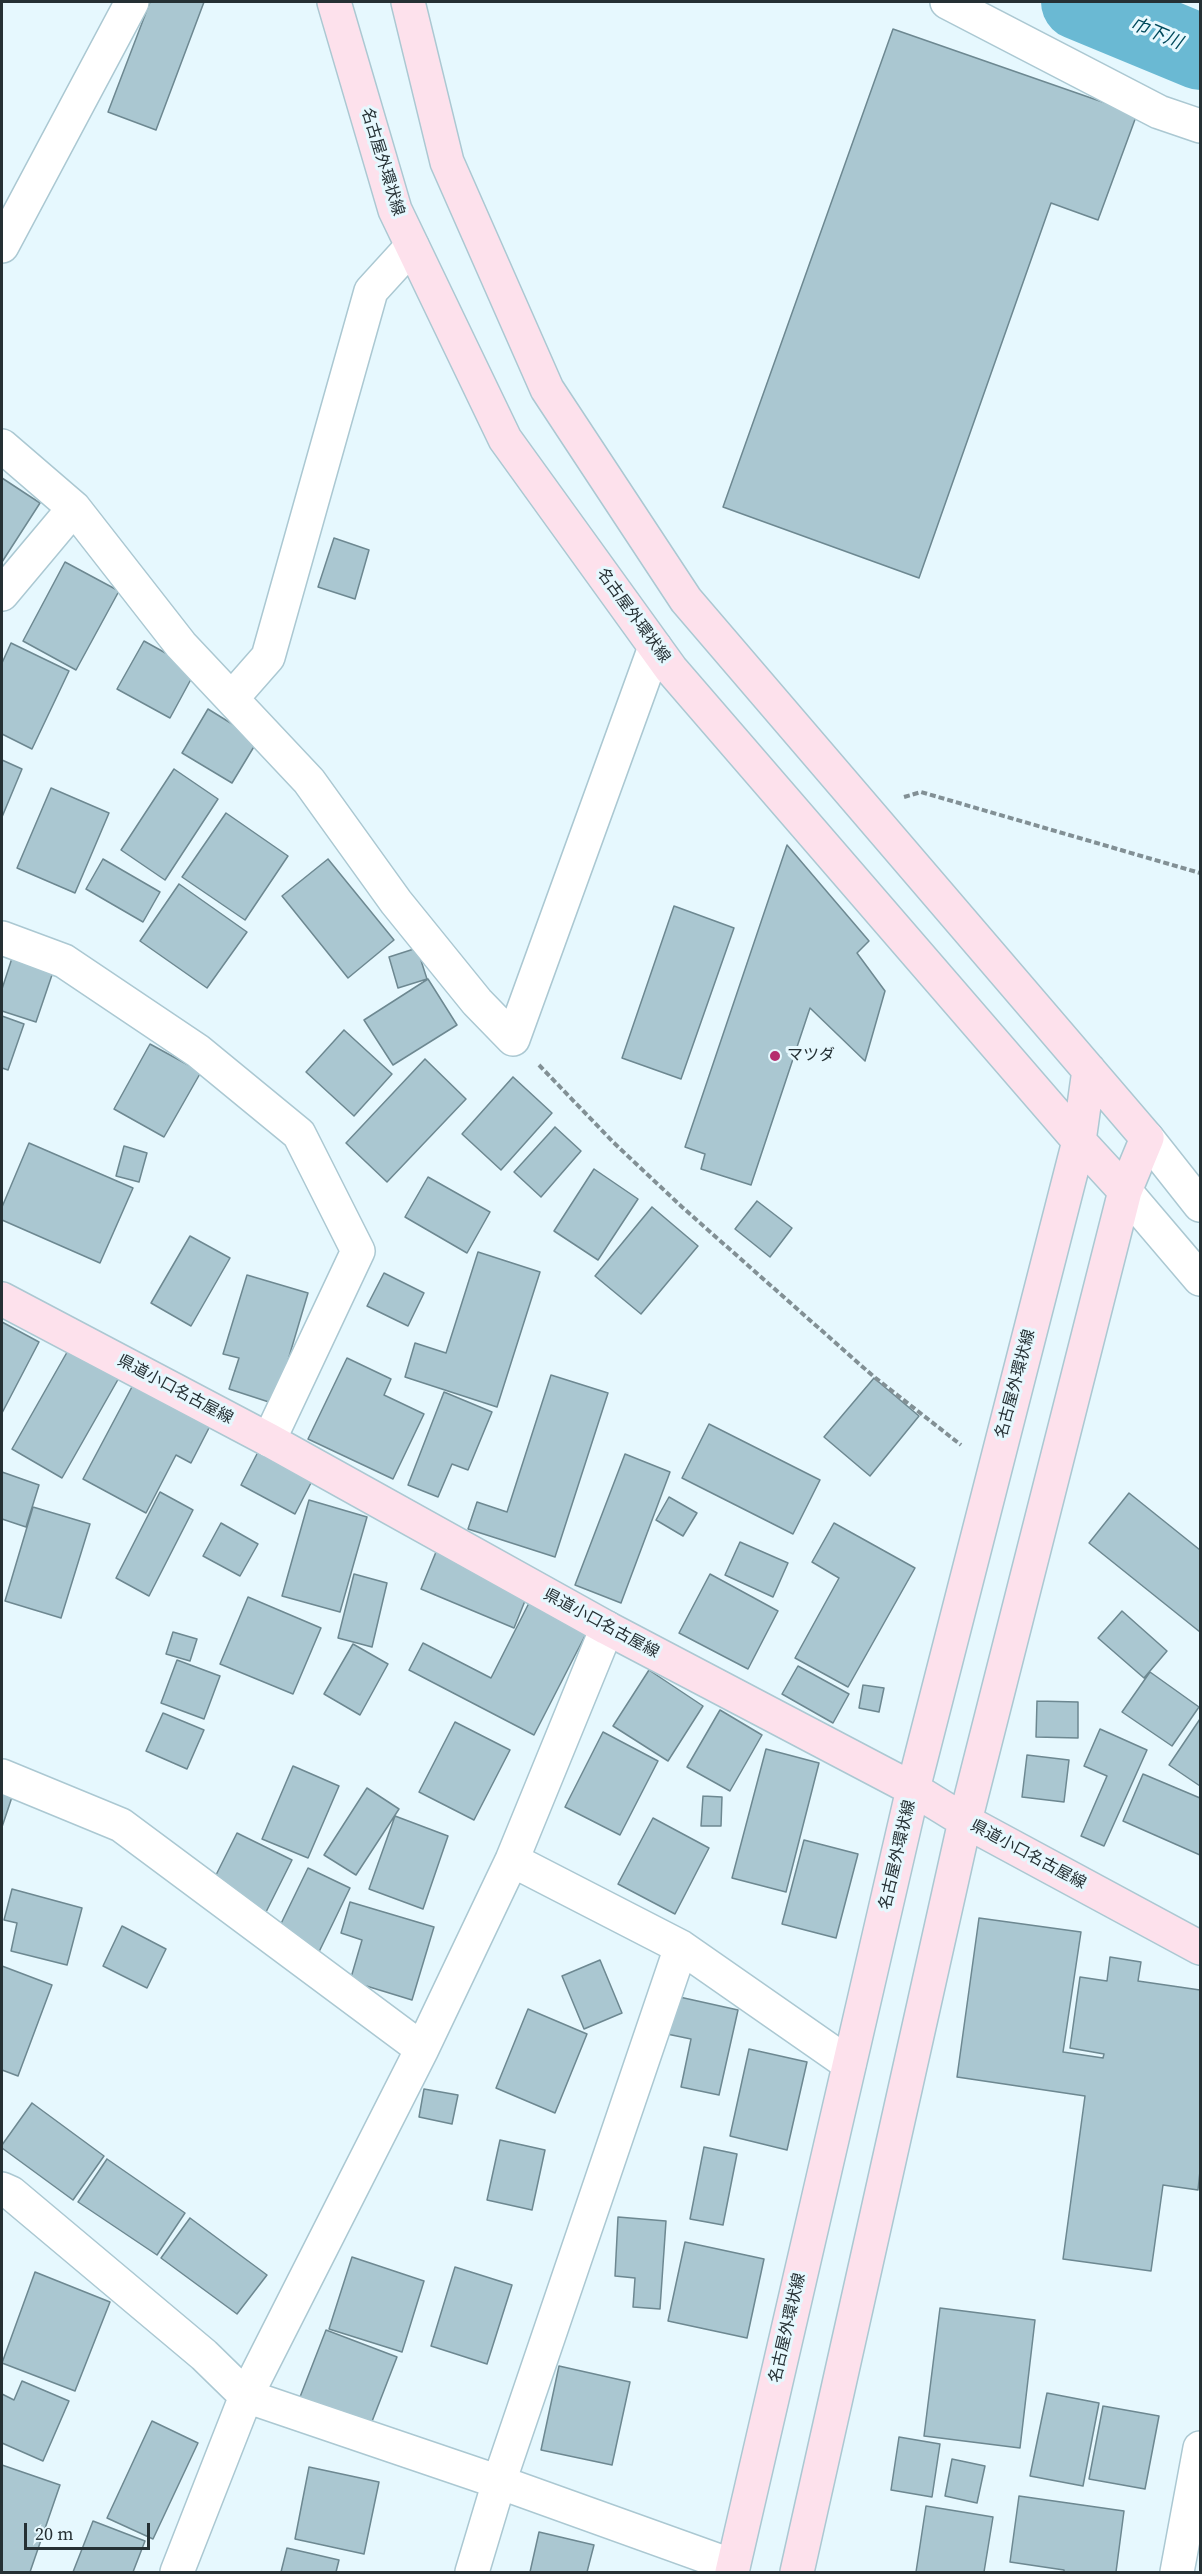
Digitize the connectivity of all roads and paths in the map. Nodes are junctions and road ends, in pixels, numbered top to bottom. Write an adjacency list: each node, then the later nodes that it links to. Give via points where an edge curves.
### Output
1 (132, 2): 6 (street)
2 (334, 2): 7 (main road, 名古屋外環状線, via 395,210)
3 (408, 2): 13 (main road, via 447,162 547,389 686,600)
4 (947, 2): 5 (street, via 1159,112)
5 (1200, 126)
6 (2, 246)
7 (412, 246): 11 (main road, 名古屋外環状線, via 505,439); 12 (street, via 371,291 268,657)
8 (2, 446): 9 (street)
9 (74, 508): 10 (street); 12 (street, via 181,645)
10 (2, 594)
11 (655, 647): 16 (street); 19 (main road, 名古屋外環状線)
12 (232, 698): 16 (street, via 309,781 396,902 477,1002)
13 (864, 807): 14 (path, via 921,792); 17 (main road)
14 (1200, 873)
15 (2, 938): 24 (street, via 64,961 198,1051 299,1134 358,1251)
16 (513, 1039): 25 (path, via 682,1207 873,1376)
17 (1089, 1070): 18 (main road); 19 (main road, 名古屋外環状線)
18 (1147, 1138): 20 (main road); 21 (street)
19 (1080, 1141): 20 (main road, 名古屋外環状線); 25 (main road, 名古屋外環状線)
20 (1125, 1191): 22 (street); 29 (main road)
21 (1200, 1205)
22 (1200, 1279)
23 (2, 1299): 24 (main road, 県道小口名古屋線)
24 (269, 1440): 26 (main road, 県道小口名古屋線)
25 (993, 1471): 28 (main road, 名古屋外環状線)
26 (607, 1628): 28 (main road, 県道小口名古屋線); 30 (street)
27 (2, 1776): 33 (street, via 121,1825)
28 (913, 1789): 29 (main road, 県道小口名古屋線); 34 (main road, 名古屋外環状線)
29 (965, 1821): 32 (main road, 県道小口名古屋線); 42 (main road)
30 (512, 1860): 31 (street); 33 (street)
31 (681, 1947): 34 (street); 38 (street)
32 (1200, 1948)
33 (422, 2049): 36 (street)
34 (849, 2064): 39 (main road, 名古屋外環状線)
35 (2, 2188): 36 (street, via 204,2355)
36 (246, 2396): 38 (street); 40 (street)
37 (1200, 2448): 43 (street)
38 (499, 2482): 39 (street); 41 (street)
39 (732, 2570)
40 (177, 2572)
41 (472, 2572)
42 (797, 2572)
43 (1177, 2572)

